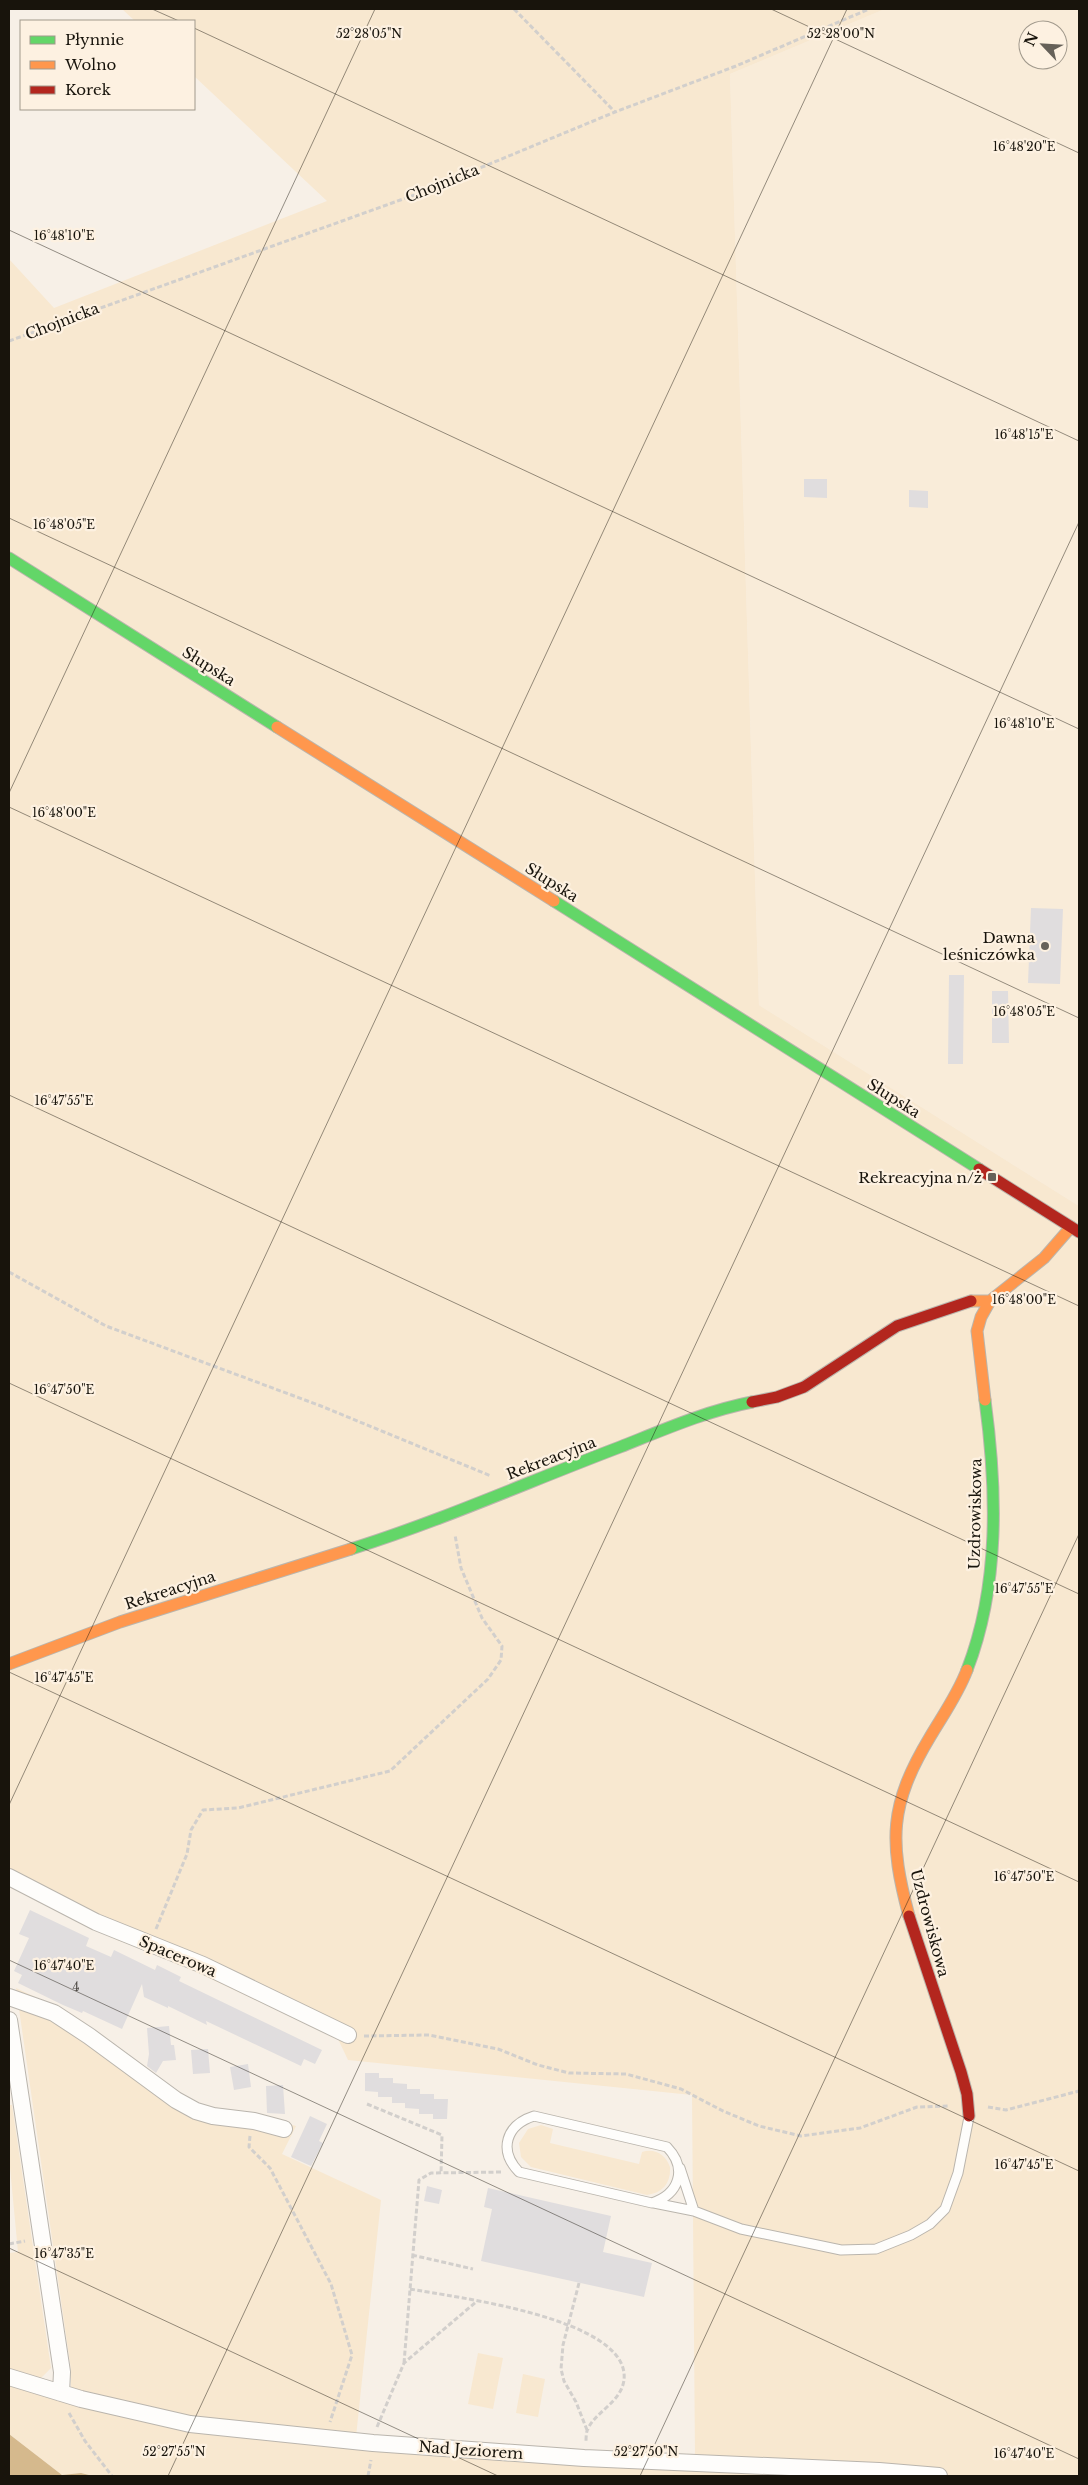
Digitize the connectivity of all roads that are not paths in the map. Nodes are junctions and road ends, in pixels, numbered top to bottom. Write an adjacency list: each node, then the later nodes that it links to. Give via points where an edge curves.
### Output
1 (9, 558): 2 (street, Słupska)
2 (1075, 1229): 3 (street)
3 (990, 1301): 4 (street, Rekreacyjna, via 966,1301 897,1326 804,1388 702,1414 452,1515 154,1610); 9 (street, Uzdrowiskowa, via 977,1331 992,1473 992,1532 985,1605 973,1655 961,1685 911,1773 896,1812 895,1828 908,1911 962,2075)
4 (9, 1664)
5 (9, 1877): 8 (street, Spacerowa, via 96,1922 204,1965)
6 (9, 1997): 10 (street, via 54,2013 183,2104 213,2116)
7 (9, 2020): 15 (street, via 62,2372)
8 (348, 2035)
9 (969, 2110): 13 (lane, Uzdrowiskowa, via 958,2173 944,2209 930,2224 876,2249 841,2250 750,2231)
10 (284, 2129)
11 (680, 2168): 12 (lane, via 674,2190 665,2199); 12 (lane, Uzdrowiskowa, via 667,2148 534,2116 521,2120 511,2129 506,2152 519,2172); 13 (lane)
12 (652, 2203): 13 (lane, Uzdrowiskowa)
13 (694, 2211)
14 (9, 2377): 15 (street, Nad Jeziorem)
15 (61, 2393): 16 (street, Nad Jeziorem, via 190,2424 372,2443 584,2458)
16 (939, 2476)

